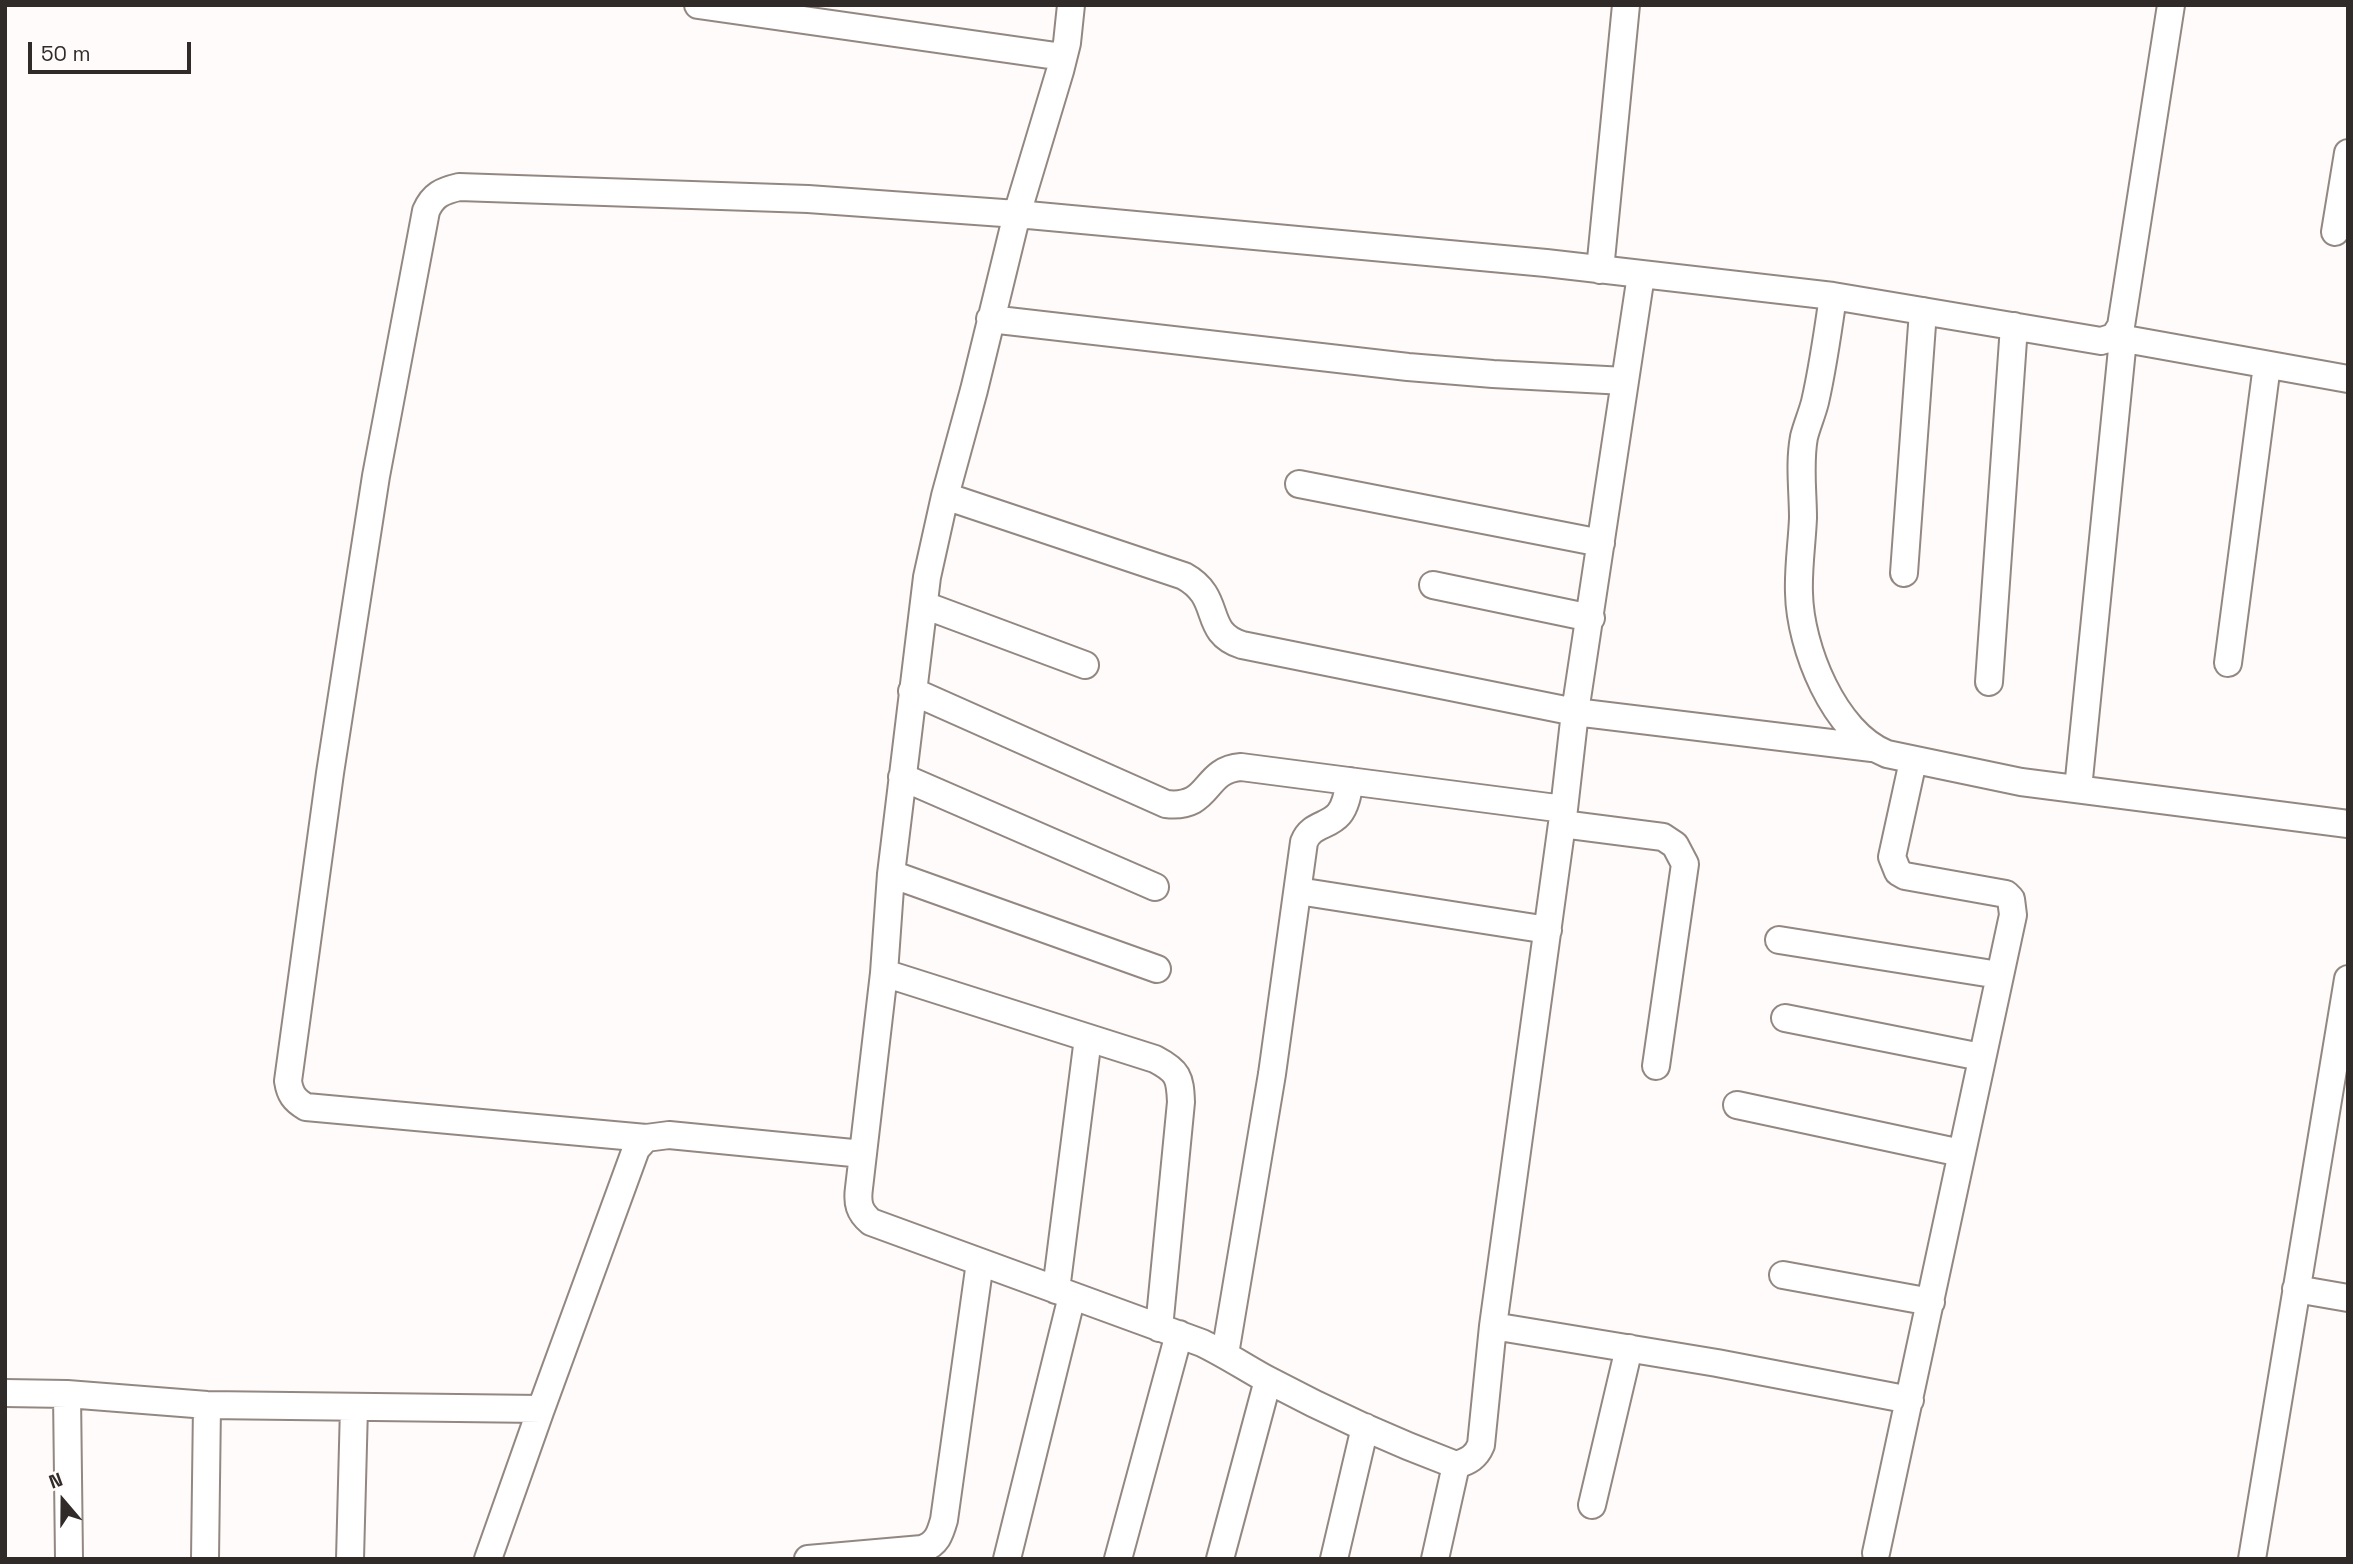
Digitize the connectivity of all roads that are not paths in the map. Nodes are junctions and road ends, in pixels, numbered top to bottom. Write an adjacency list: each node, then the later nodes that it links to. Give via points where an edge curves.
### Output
1 (698, 5): 5 (street)
2 (1071, 5): 5 (street)
3 (1626, 5): 9 (street)
4 (2171, 5): 15 (street)
5 (1063, 57): 7 (street)
6 (2348, 153): 8 (street)
7 (1017, 214): 9 (street); 13 (street); 52 (street, via 808,199 459,187 443,191 426,211 376,476 288,1081 290,1092 306,1107)
8 (2334, 232)
9 (1600, 270): 10 (street)
10 (1641, 275): 11 (street); 18 (street)
11 (1833, 296): 12 (street); 31 (street, via 1802,454 1799,593 1804,626 1825,692)
12 (1923, 311): 14 (street); 22 (street)
13 (990, 319): 18 (street, via 1408,367); 20 (street)
14 (2014, 327): 15 (street, via 2093,341); 28 (street)
15 (2118, 338): 16 (street); 35 (street)
16 (2267, 365): 17 (street); 26 (street)
17 (2348, 379)
18 (1625, 381): 21 (street)
19 (1299, 485): 21 (street)
20 (945, 496): 24 (street); 30 (street, via 1184,576 1202,589 1217,627 1229,641)
21 (1601, 542): 25 (street)
22 (1904, 573)
23 (1433, 585): 25 (street)
24 (924, 605): 27 (street); 29 (street)
25 (1591, 618): 30 (street)
26 (2228, 663)
27 (1085, 665)
28 (1989, 682)
29 (912, 691): 33 (street); 34 (street, via 1166,804 1193,802 1219,773 1232,768)
30 (1575, 712): 31 (street); 36 (street)
31 (1872, 748): 32 (street)
32 (1913, 761): 35 (street); 45 (street, via 1894,865 1905,876 1997,891 2011,899 2013,915)
33 (902, 778): 38 (street); 39 (street)
34 (1350, 782): 36 (street); 40 (street, via 1339,815 1307,834)
35 (2078, 789): 37 (street)
36 (1563, 816): 41 (street); 50 (street, via 1662,837 1675,845 1685,864)
37 (2348, 824)
38 (891, 874): 43 (street); 44 (street)
39 (1155, 887)
40 (1298, 891): 41 (street); 64 (street)
41 (1548, 930): 61 (street)
42 (1779, 940): 45 (street)
43 (1157, 969)
44 (884, 973): 48 (street); 54 (street)
45 (1999, 975): 49 (street)
46 (2348, 979): 57 (street)
47 (1785, 1018): 49 (street)
48 (1088, 1038): 58 (street); 62 (street, via 1155,1059 1178,1077 1181,1102)
49 (1981, 1057): 53 (street)
50 (1656, 1066)
51 (1737, 1105): 53 (street)
52 (646, 1138): 54 (street, via 669,1135); 71 (street, via 636,1149)
53 (1961, 1153): 60 (street)
54 (863, 1154): 55 (street, via 858,1200 863,1215 871,1222)
55 (980, 1262): 58 (street); 76 (street, via 940,1532 931,1546 922,1549)
56 (1783, 1275): 60 (street)
57 (2296, 1289): 59 (street); 87 (street)
58 (1064, 1293): 62 (street); 82 (street)
59 (2348, 1298)
60 (1931, 1303): 68 (street)
61 (1493, 1326): 63 (street); 73 (street, via 1481,1445 1477,1454)
62 (1169, 1331): 64 (street); 83 (street)
63 (1629, 1348): 68 (street); 74 (street)
64 (1225, 1354): 65 (street)
65 (1268, 1380): 72 (street); 84 (street)
66 (5, 1393): 67 (street)
67 (66, 1394): 69 (street); 77 (street)
68 (1910, 1400): 75 (street)
69 (207, 1405): 70 (street); 78 (street)
70 (354, 1407): 71 (street); 79 (street)
71 (541, 1409): 80 (street)
72 (1364, 1427): 73 (street); 85 (street)
73 (1456, 1465): 86 (street)
74 (1592, 1506)
75 (1876, 1553)
76 (846, 1557): 81 (street)
77 (69, 1559)
78 (205, 1559)
79 (350, 1559)
80 (488, 1559)
81 (808, 1559)
82 (1007, 1559)
83 (1118, 1559)
84 (1220, 1559)
85 (1334, 1559)
86 (1435, 1559)
87 (2252, 1559)

